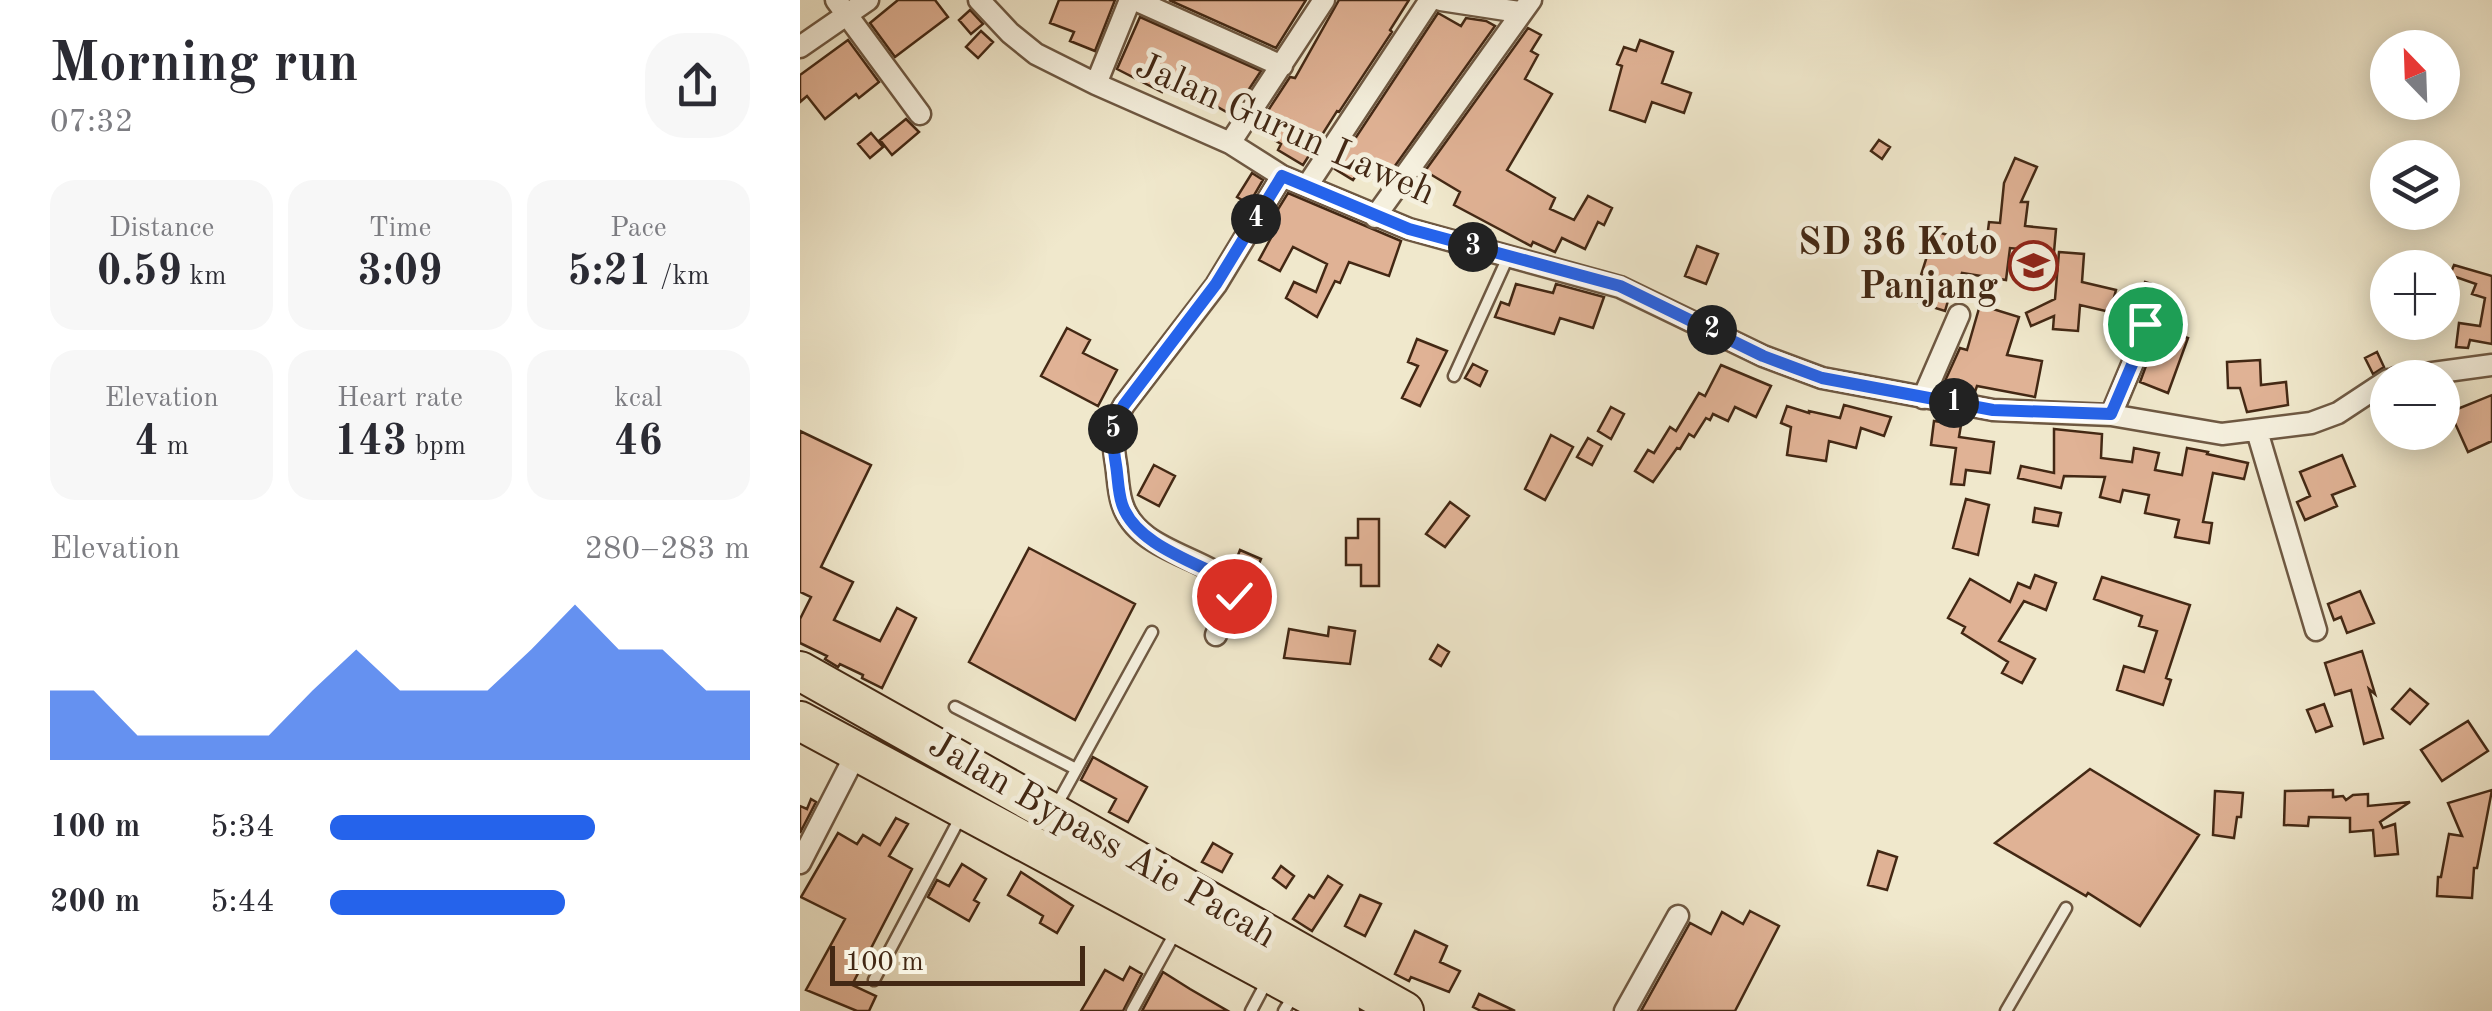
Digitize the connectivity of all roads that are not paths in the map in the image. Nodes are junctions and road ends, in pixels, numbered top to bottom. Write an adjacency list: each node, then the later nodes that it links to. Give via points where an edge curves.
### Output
1 (868, 0): 8 (street)
2 (979, 0): 11 (street, Jalan Gurun Laweh, via 1036,54)
3 (1132, 0): 10 (street); 11 (street)
4 (1324, 0): 10 (street)
5 (1430, 0): 15 (street)
6 (1441, 0): 7 (street)
7 (1525, 6): 16 (street)
8 (841, 7): 9 (street); 12 (street)
9 (800, 46)
10 (1282, 66): 13 (street)
11 (1096, 84): 13 (street, Jalan Gurun Laweh)
12 (920, 114)
13 (1230, 143): 14 (street, Jalan Gurun Laweh)
14 (1282, 176): 15 (street, Jalan Gurun Laweh); 29 (street, via 1216,284 1124,405 1112,436 1122,506 1138,526 1232,584 1234,596)
15 (1307, 186): 16 (street, Jalan Gurun Laweh)
16 (1374, 217): 17 (street, Jalan Gurun Laweh)
17 (1508, 256): 22 (lane); 24 (street, Jalan Gurun Laweh, via 1620,286 1822,378)
18 (1959, 315): 24 (street)
19 (2145, 324): 25 (street)
20 (2492, 365): 21 (street)
21 (2460, 369)
22 (1454, 376)
23 (2370, 392): 26 (street, Jalan Gurun Laweh, via 2311,423)
24 (1923, 398): 25 (street, Jalan Gurun Laweh, via 1993,410)
25 (2111, 414): 26 (street, Jalan Gurun Laweh, via 2222,434)
26 (2257, 431): 27 (street)
27 (2316, 630)
28 (1152, 632): 34 (lane)
29 (1216, 636)
30 (800, 671): 36 (highway, Jalan Bypass Aie Pacah)
31 (955, 708): 34 (lane)
32 (800, 721): 33 (highway)
33 (857, 752): 35 (highway); 37 (street)
34 (1076, 770): 36 (lane)
35 (964, 810): 40 (highway); 41 (lane)
36 (1052, 814): 46 (highway, Jalan Bypass Aie Pacah)
37 (800, 864)
38 (2066, 908): 48 (lane)
39 (1678, 916): 47 (street)
40 (1179, 926): 42 (highway); 43 (lane)
41 (874, 980)
42 (1284, 991): 44 (lane); 45 (highway)
43 (1132, 1011)
44 (1251, 1011)
45 (1340, 1011)
46 (1404, 1011)
47 (1626, 1011)
48 (2006, 1011)

